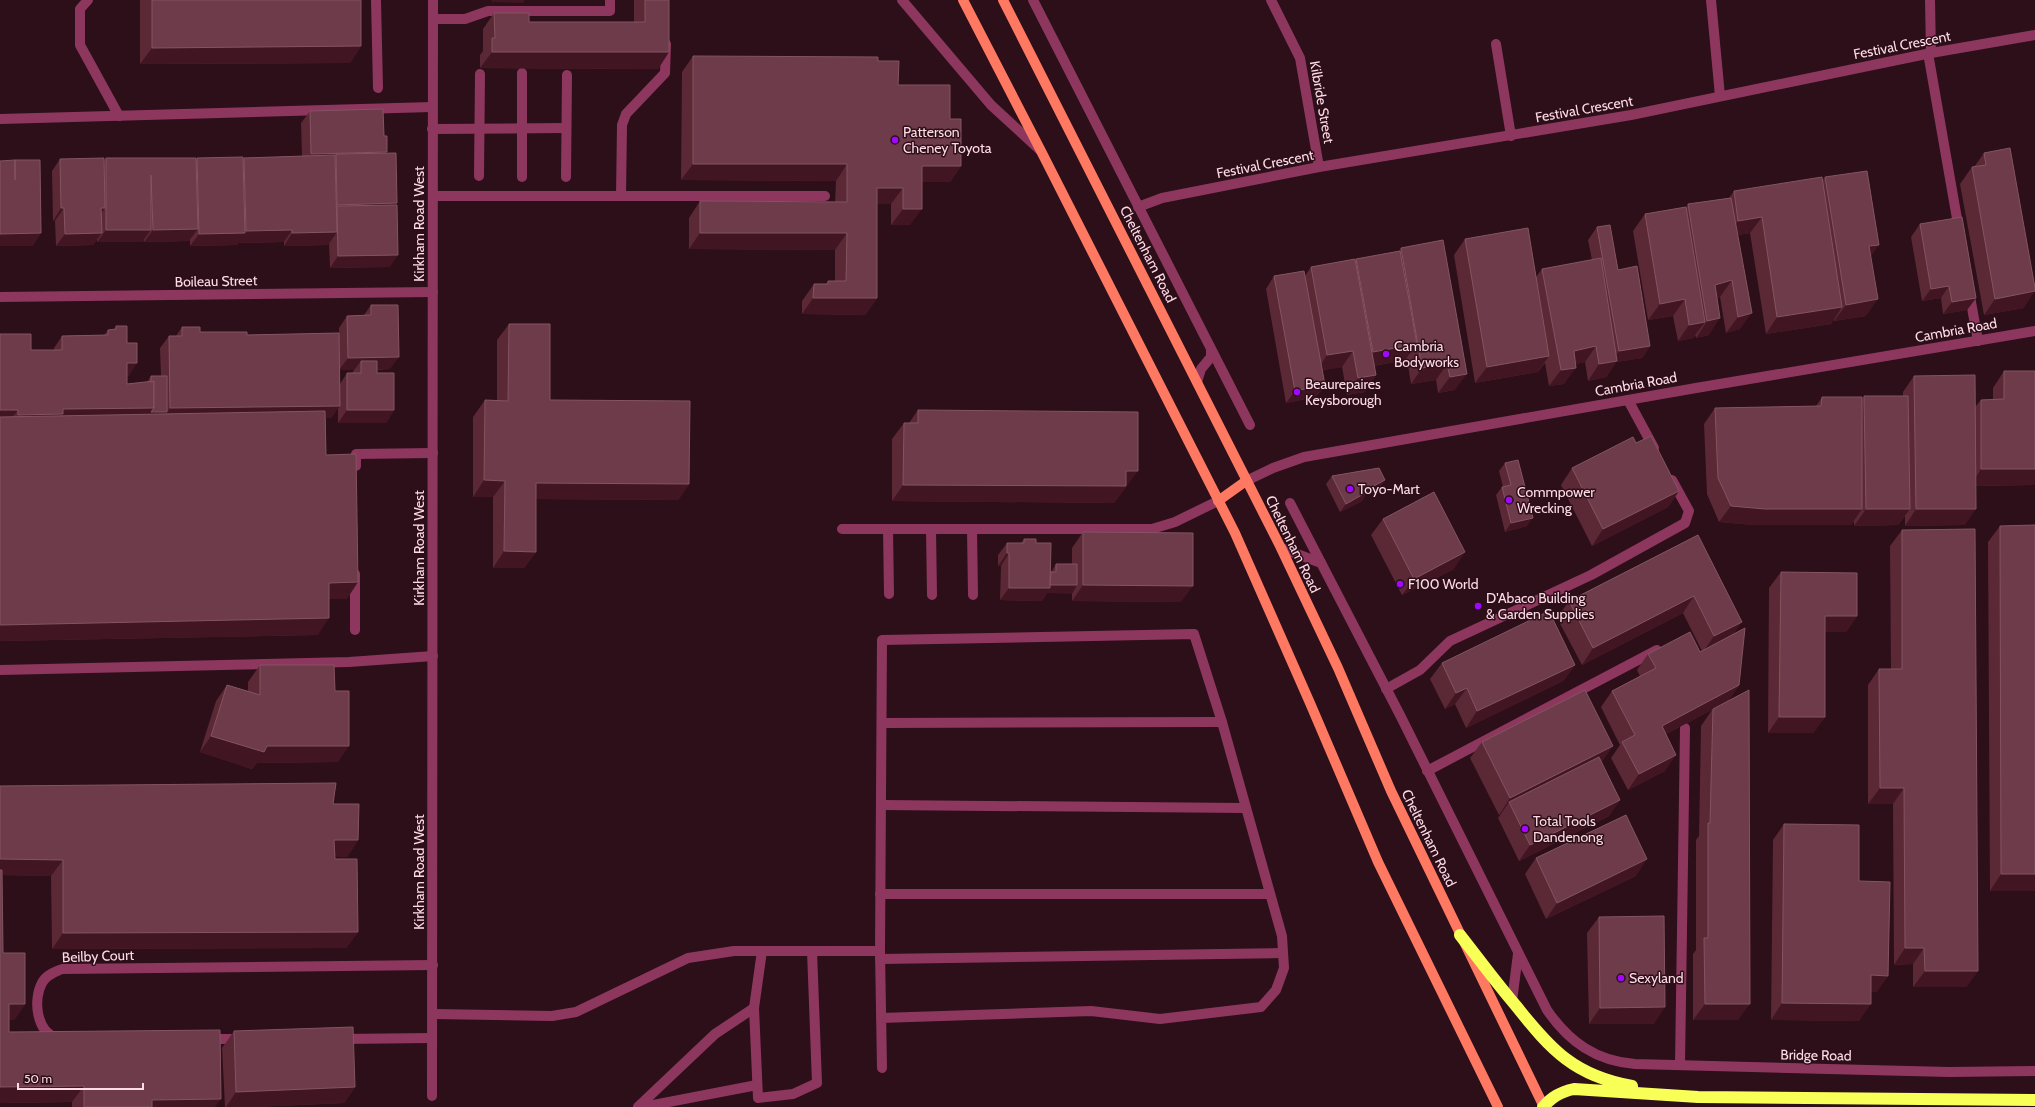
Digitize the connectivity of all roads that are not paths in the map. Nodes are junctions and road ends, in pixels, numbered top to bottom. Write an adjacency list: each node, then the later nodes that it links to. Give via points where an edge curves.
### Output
1 (88, 0): 23 (street, via 80,9 80,44)
2 (376, 0): 20 (street)
3 (433, 0): 12 (street, Kirkham Road West)
4 (610, 0): 12 (street, via 610,11 488,11 464,19)
5 (902, 0): 30 (street, via 991,105)
6 (963, 0): 30 (main road)
7 (1003, 0): 46 (main road, Cheltenham Road)
8 (1032, 0): 38 (street, Cheltenham Road)
9 (1271, 0): 31 (street, Kilbride Street, via 1300,58)
10 (1711, 0): 21 (street)
11 (1930, 0): 16 (street)
12 (433, 19): 22 (street, Kirkham Road West)
13 (2035, 35): 16 (street, Festival Crescent)
14 (666, 36): 36 (street, via 665,73 626,114 622,125)
15 (1496, 44): 29 (street)
16 (1929, 53): 21 (street, Festival Crescent); 39 (street)
17 (522, 73): 26 (street)
18 (480, 74): 25 (street)
19 (567, 75): 27 (street)
20 (378, 88)
21 (1720, 96): 29 (street, Festival Crescent)
22 (432, 107): 23 (street); 28 (street, Kirkham Road West)
23 (119, 116): 24 (street)
24 (0, 119)
25 (479, 128): 26 (street); 28 (street); 32 (street)
26 (522, 128): 27 (street); 33 (street)
27 (566, 128): 34 (street)
28 (432, 129): 35 (street, Kirkham Road West)
29 (1511, 136): 31 (street, Festival Crescent)
30 (1042, 153): 54 (main road)
31 (1319, 168): 38 (street, Festival Crescent, via 1162,198)
32 (479, 176)
33 (522, 177)
34 (566, 177)
35 (433, 196): 36 (street); 41 (street, Kirkham Road West)
36 (621, 196): 37 (street)
37 (825, 196)
38 (1138, 207): 45 (street, Cheltenham Road)
39 (1960, 240)
40 (1967, 278): 44 (street)
41 (433, 292): 42 (street, Boileau Street); 49 (street, Kirkham Road West)
42 (0, 297)
43 (2035, 331): 44 (street, Cambria Road)
44 (1978, 341): 47 (street, Cambria Road)
45 (1211, 351): 46 (street, via 1211,357 1201,369); 48 (street, Cheltenham Road)
46 (1197, 382): 53 (main road, Cheltenham Road)
47 (1628, 400): 50 (street); 53 (street, Cambria Road, via 1304,457)
48 (1250, 425)
49 (433, 453): 52 (street, via 356,454); 68 (street, Kirkham Road West)
50 (1658, 456)
51 (1666, 470): 70 (street, via 1689,511 1685,523 1591,575 1450,641 1420,670)
52 (356, 477)
53 (1246, 481): 54 (main road); 60 (main road, Cheltenham Road)
54 (1218, 500): 59 (street, via 1156,529); 105 (main road, via 1304,689 1378,862)
55 (1290, 503): 62 (street, Cheltenham Road)
56 (842, 528): 57 (street)
57 (888, 529): 58 (street); 63 (street)
58 (931, 529): 59 (street); 64 (street)
59 (972, 529): 65 (street)
60 (1281, 548): 62 (street); 79 (main road, Cheltenham Road, via 1338,668 1391,791)
61 (355, 561): 66 (street)
62 (1321, 563): 70 (street, Cheltenham Road)
63 (889, 594)
64 (932, 595)
65 (972, 595)
66 (355, 630)
67 (1657, 650): 74 (street)
68 (433, 656): 69 (street, via 349,662); 85 (street, Kirkham Road West)
69 (0, 670)
70 (1386, 689): 74 (street, Cheltenham Road)
71 (1222, 722): 72 (street); 72 (street, via 1194,634 882,640); 76 (street)
72 (882, 723): 75 (street)
73 (1685, 728): 96 (street)
74 (1428, 771): 83 (street, Cheltenham Road)
75 (881, 805): 76 (street); 77 (street)
76 (1246, 808): 78 (street)
77 (880, 894): 78 (street); 84 (street)
78 (1269, 894): 82 (street, via 1282,936)
79 (1460, 935): 86 (highway); 106 (main road, Cheltenham Road)
80 (762, 951): 81 (street); 87 (street); 88 (street, via 688,958 576,1012 552,1016)
81 (812, 951): 84 (street); 99 (street, via 817,1083 793,1094 758,1098)
82 (1283, 953): 84 (street); 89 (street, via 1284,968 1276,990 1261,1006 1160,1020 1091,1011)
83 (1518, 954): 86 (street); 95 (street, Cheltenham Road, via 1558,1026 1572,1040)
84 (880, 955): 89 (street)
85 (433, 965): 88 (street, Kirkham Road West); 94 (street, Beilby Court, via 62,969 52,973 42,982 39,990 38,1018 41,1027 54,1037)
86 (1512, 1001): 101 (highway, via 1548,1045 1588,1073 1617,1083)
87 (754, 1008): 99 (street); 103 (street, via 715,1034)
88 (433, 1014): 90 (street, Kirkham Road West)
89 (881, 1018): 97 (street)
90 (432, 1038): 93 (street); 100 (street, Kirkham Road West)
91 (193, 1039): 92 (street)
92 (249, 1039)
93 (328, 1039)
94 (65, 1040)
95 (1597, 1056): 96 (street, Bridge Road, via 1624,1063)
96 (1680, 1065): 98 (street, Bridge Road, via 1949,1072)
97 (882, 1068)
98 (2035, 1071)
99 (757, 1085): 104 (street)
100 (432, 1096)
101 (1698, 1097): 102 (highway); 106 (highway, via 1574,1089 1561,1092 1550,1099)
102 (2035, 1100)
103 (638, 1107)
104 (643, 1107)
105 (1498, 1107)
106 (1544, 1107)

